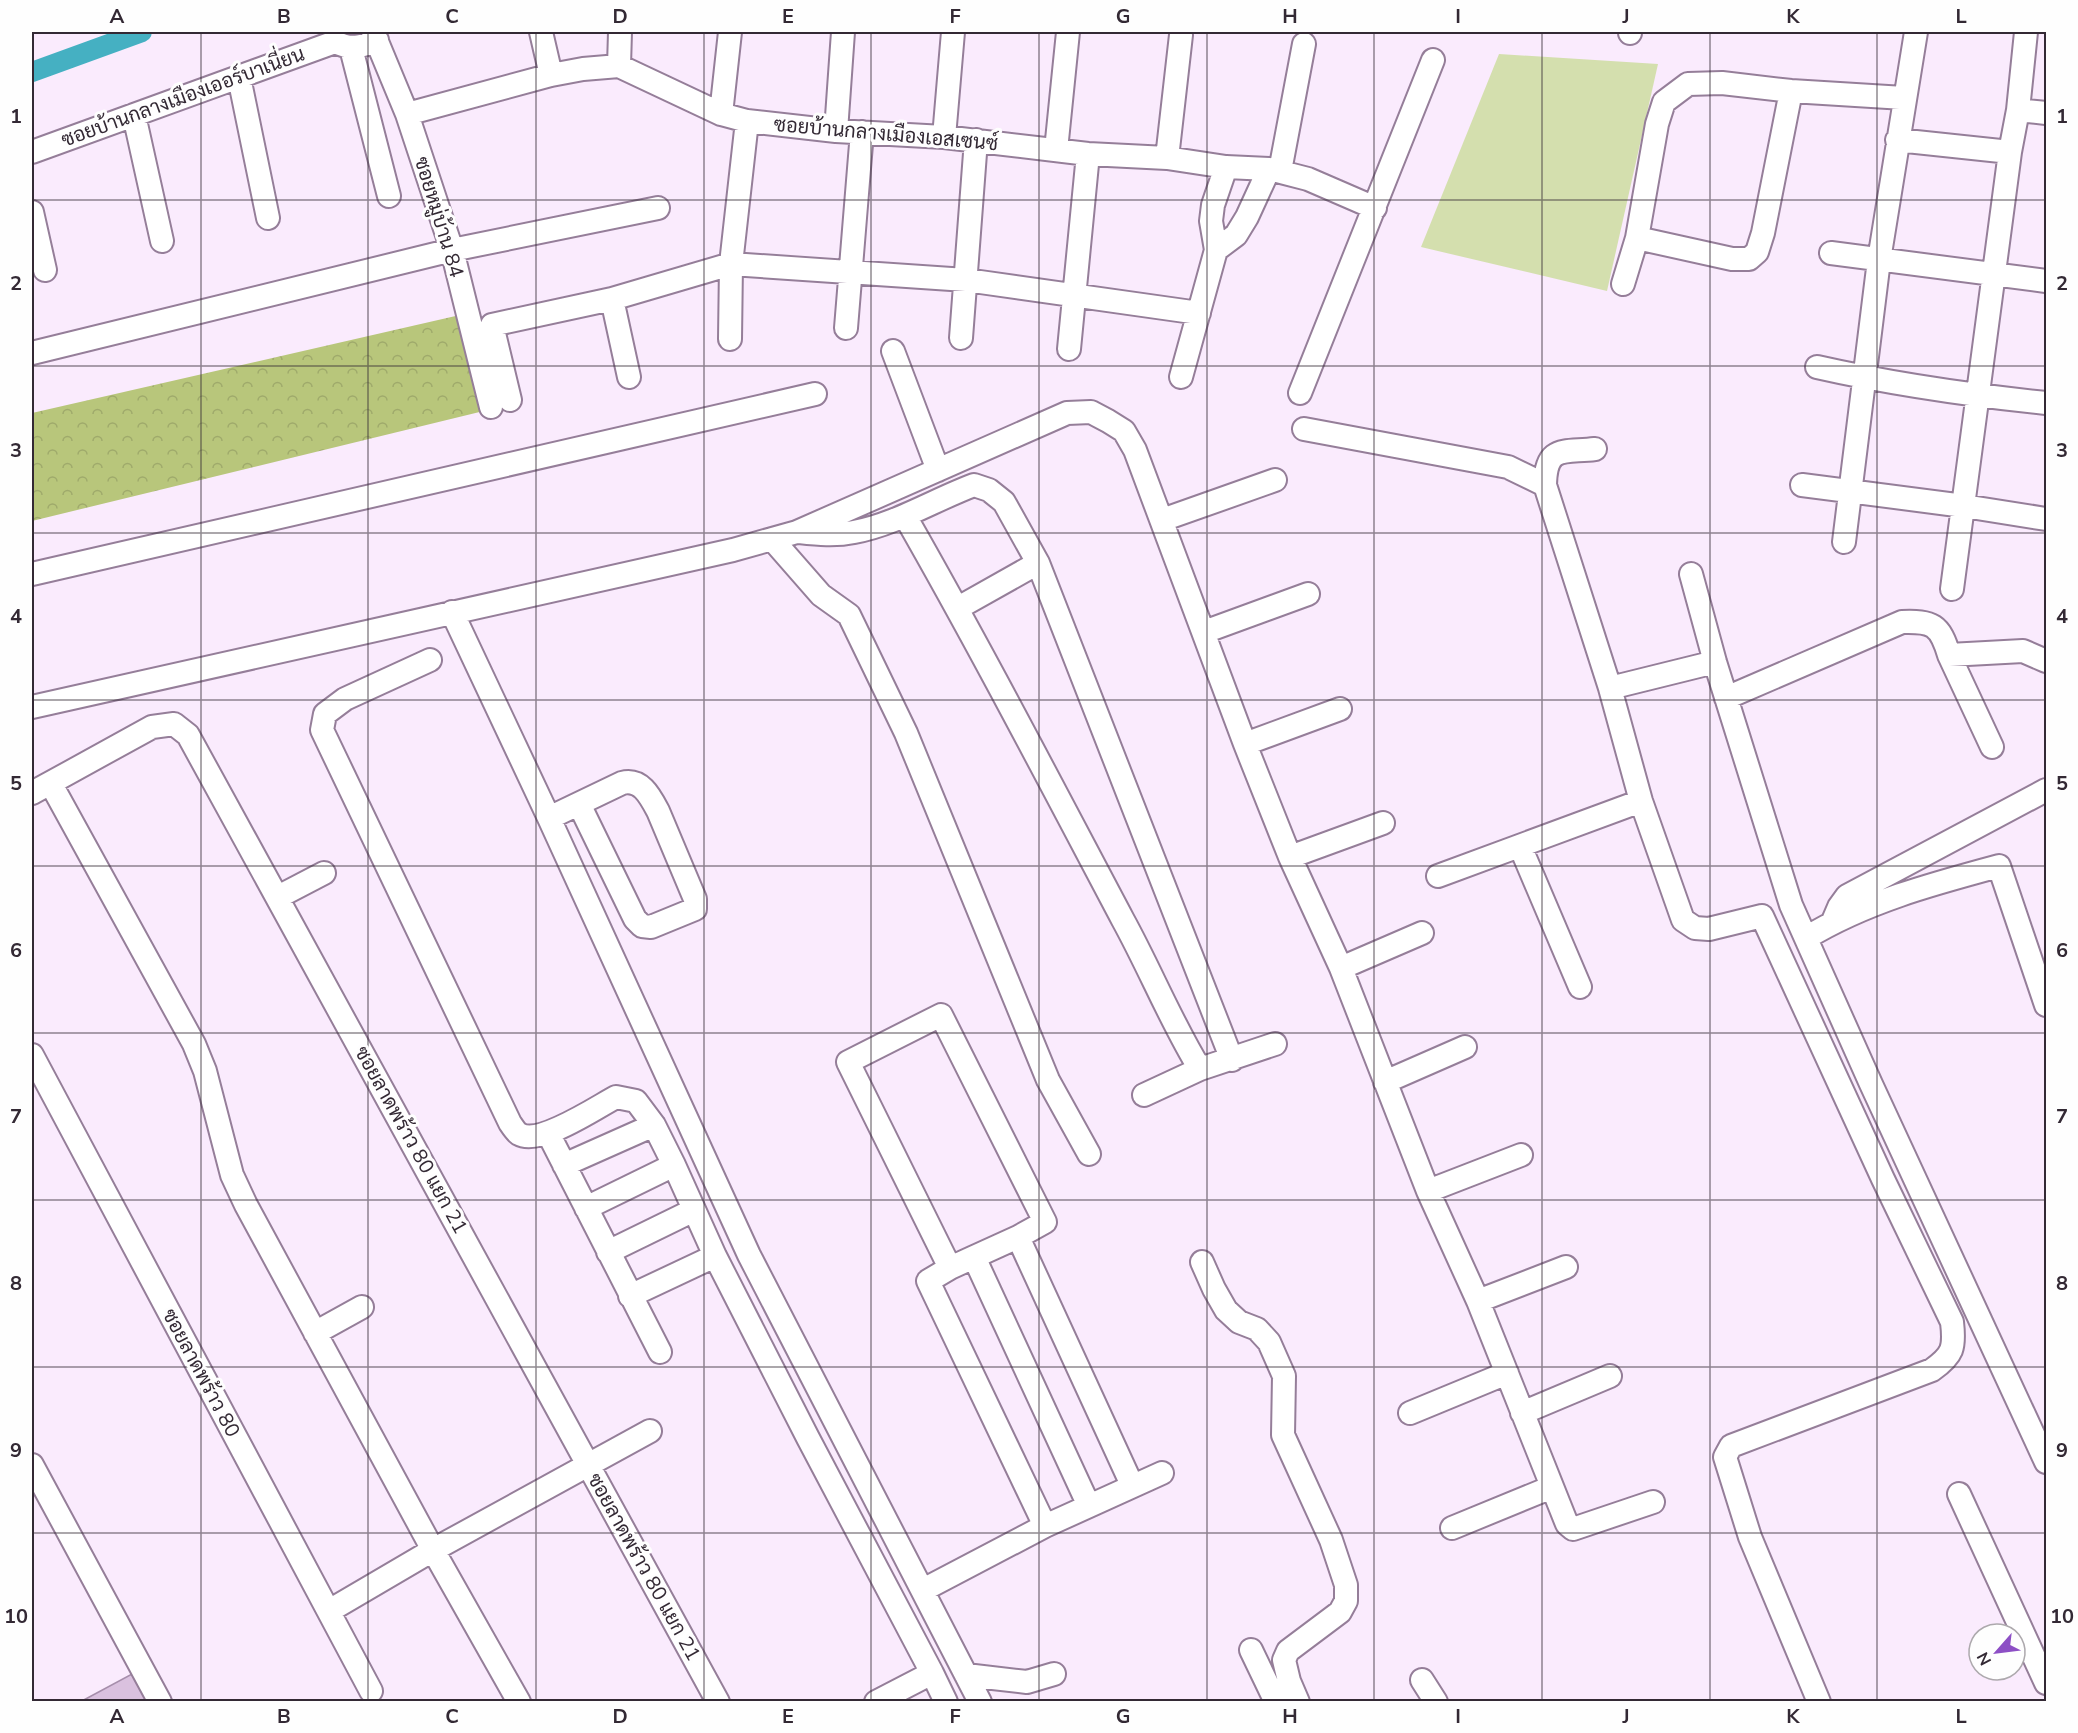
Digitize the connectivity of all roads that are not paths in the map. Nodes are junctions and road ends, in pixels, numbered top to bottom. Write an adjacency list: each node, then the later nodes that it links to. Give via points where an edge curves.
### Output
1 (540, 32): 15 (street)
2 (620, 32): 14 (street)
3 (730, 32): 22 (street)
4 (843, 32): 25 (street)
5 (953, 32): 27 (street)
6 (1068, 32): 30 (street)
7 (1916, 32): 18 (street)
8 (2026, 32): 19 (street)
9 (1180, 35): 34 (street)
10 (375, 36): 11 (street, ซอยบ้านกลางเมืองเออร์บาเนี่ยน, via 358,47); 21 (street, ซอยหมู่บ้าน 84)
11 (341, 40): 16 (street, ซอยบ้านกลางเมืองเออร์บาเนี่ยน); 37 (street)
12 (1304, 44): 36 (street)
13 (1433, 60): 39 (street)
14 (619, 66): 15 (street, ซอยบ้านกลางเมืองเอสเซนซ์); 22 (street, ซอยบ้านกลางเมืองเอสเซนซ์)
15 (551, 75): 21 (street, ซอยบ้านกลางเมืองเอสเซนซ์)
16 (240, 77): 23 (street, ซอยบ้านกลางเมืองเออร์บาเนี่ยน); 41 (street)
17 (1791, 91): 18 (street); 42 (street, via 1688,84 1664,102); 42 (street, via 1757,252 1749,259 1732,259)
18 (1904, 98): 29 (street)
19 (2018, 110): 20 (street); 32 (street)
20 (2046, 113)
21 (407, 114): 44 (street, ซอยหมู่บ้าน 84)
22 (721, 114): 24 (street, ซอยบ้านกลางเมืองเอสเซนซ์)
23 (134, 115): 31 (street, ซอยบ้านกลางเมืองเออร์บาเนี่ยน); 43 (street)
24 (747, 121): 25 (street, ซอยบ้านกลางเมืองเอสเซนซ์); 48 (street)
25 (836, 131): 26 (street, ซอยบ้านกลางเมืองเอสเซนซ์)
26 (862, 132): 27 (street, ซอยบ้านกลางเมืองเอสเซนซ์); 50 (street)
27 (944, 137): 28 (street, ซอยบ้านกลางเมืองเอสเซนซ์)
28 (976, 140): 30 (street, ซอยบ้านกลางเมืองเอสเซนซ์); 52 (street)
29 (1897, 141): 32 (street); 47 (street)
30 (1056, 150): 33 (street, ซอยบ้านกลางเมืองเอสเซนซ์)
31 (32, 152)
32 (2010, 152): 51 (street)
33 (1088, 154): 34 (street, ซอยบ้านกลางเมืองเอสเซนซ์); 55 (street)
34 (1167, 158): 35 (street, ซอยบ้านกลางเมืองเอสเซนซ์)
35 (1226, 167): 36 (street, ซอยบ้านกลางเมืองเอสเซนซ์); 45 (street, via 1211,221)
36 (1275, 170): 39 (street, ซอยบ้านกลางเมืองเอสเซนซ์, via 1308,179); 45 (street, via 1236,235)
37 (389, 196)
38 (658, 208): 44 (street)
39 (1375, 208): 68 (street)
40 (32, 212): 49 (street)
41 (268, 218)
42 (1637, 238): 54 (street)
43 (162, 241)
44 (452, 250): 56 (street, ซอยหมู่บ้าน 84, via 500,403 492,325); 63 (street)
45 (1216, 250): 57 (street)
46 (1831, 253): 47 (street)
47 (1880, 260): 51 (street); 67 (street)
48 (731, 264): 50 (street); 56 (street); 60 (street)
49 (45, 270)
50 (851, 273): 52 (street); 58 (street)
51 (1994, 275): 53 (street); 70 (street)
52 (966, 280): 55 (street); 59 (street)
53 (2046, 281)
54 (1623, 284)
55 (1074, 294): 57 (street); 61 (street)
56 (612, 299): 66 (street)
57 (1199, 313): 65 (street)
58 (846, 328)
59 (961, 338)
60 (730, 339)
61 (1069, 349)
62 (893, 351): 74 (street)
63 (32, 353)
64 (1817, 367): 67 (street)
65 (1181, 376)
66 (628, 377)
67 (1864, 378): 70 (street); 78 (street)
68 (1300, 393)
69 (815, 394): 87 (street)
70 (1978, 396): 71 (street); 79 (street)
71 (2046, 403)
72 (1304, 429): 76 (street, via 1508,467)
73 (1595, 449): 76 (street, via 1564,450 1552,457 1545,467)
74 (938, 470): 82 (street, via 1067,412 1091,412 1124,431); 83 (street)
75 (1275, 480): 82 (street)
76 (1545, 485): 98 (street)
77 (1802, 485): 78 (street)
78 (1850, 492): 79 (street); 85 (street)
79 (1964, 506): 81 (street); 89 (street)
80 (905, 516): 83 (street, via 854,532); 86 (street, via 974,485 989,490 1004,502); 91 (street)
81 (2046, 519)
82 (1162, 520): 93 (street)
83 (797, 532): 84 (street)
84 (772, 539): 92 (street); 132 (street, via 820,595 849,615 906,733 1048,1080)
85 (1844, 542)
86 (1038, 562): 91 (street); 126 (street)
87 (32, 574)
88 (1691, 574): 97 (street)
89 (1952, 589)
90 (1308, 594): 93 (street)
91 (958, 608): 127 (street)
92 (452, 612): 100 (street); 108 (street)
93 (1204, 632): 102 (street)
94 (1949, 655): 96 (street, via 2023,651); 99 (street, via 1935,626 1924,621 1902,622); 103 (street)
95 (430, 660): 131 (street, via 345,699 325,714 322,730 510,1123 519,1134 531,1137)
96 (2046, 661)
97 (1715, 662): 98 (street); 99 (street)
98 (1610, 688): 106 (street)
99 (1726, 698): 115 (street)
100 (32, 706)
101 (1340, 708): 102 (street)
102 (1245, 744): 111 (street)
103 (1992, 747)
104 (41, 788): 114 (street, ซอยลาดพร้าว 80 แยก 21, via 152,727 174,724 194,744); 149 (street, via 194,1044 205,1071 232,1175)
105 (2046, 790): 117 (street, via 1847,896)
106 (1641, 801): 110 (street); 116 (street, via 1683,920 1695,928 1709,929)
107 (579, 804): 107 (street, via 622,783 630,781 642,787 662,819 695,899 695,909 651,927 634,919); 108 (street)
108 (549, 818): 168 (street, via 749,1256)
109 (1383, 823): 111 (street)
110 (1520, 846): 113 (street); 121 (street)
111 (1290, 857): 120 (street)
112 (324, 873): 114 (street)
113 (1438, 876)
114 (278, 897): 158 (street, ซอยลาดพร้าว 80 แยก 21)
115 (1791, 905): 116 (street); 119 (street)
116 (1762, 916): 186 (street, via 1952,1322 1954,1341 1952,1351 1932,1370 1731,1446 1726,1452 1750,1537)
117 (1833, 921): 119 (street); 122 (street, via 1878,902 1999,867)
118 (1422, 933): 120 (street)
119 (1806, 938): 156 (street)
120 (1341, 968): 128 (street)
121 (1580, 987)
122 (2046, 1005)
123 (1275, 1044): 126 (street)
124 (1465, 1047): 128 (street)
125 (32, 1055): 169 (street, ซอยลาดพร้าว 80)
126 (1232, 1060): 127 (street)
127 (1200, 1069): 129 (street)
128 (1385, 1082): 136 (street)
129 (1144, 1095)
130 (654, 1125): 131 (street, via 636,1101 616,1096); 134 (street); 135 (street)
131 (548, 1133): 134 (street)
132 (1089, 1154)
133 (1521, 1155): 136 (street)
134 (564, 1165): 137 (street)
135 (674, 1165): 137 (street); 138 (street)
136 (1428, 1191): 147 (street)
137 (586, 1208): 140 (street)
138 (694, 1210): 140 (street); 141 (street)
139 (1018, 1237): 142 (street); 145 (street, via 1045,1222 941,1015 848,1062); 160 (street)
140 (608, 1252): 146 (street)
141 (716, 1256): 146 (street); 171 (street)
142 (974, 1257): 145 (street); 164 (street)
143 (1202, 1262): 184 (street, via 1226,1310 1239,1322 1257,1329 1269,1342 1284,1376 1283,1435 1331,1540 1346,1586 1346,1601 1340,1612 1288,1651 1284,1660)
144 (1566, 1267): 147 (street)
145 (950, 1268): 165 (street, via 928,1281)
146 (630, 1296): 150 (street)
147 (1478, 1300): 151 (street)
148 (362, 1307): 149 (street)
149 (315, 1333): 167 (street)
150 (660, 1352)
151 (1507, 1373): 153 (street); 154 (street)
152 (1610, 1376): 154 (street)
153 (1410, 1413)
154 (1522, 1413): 161 (street)
155 (650, 1431): 158 (street)
156 (2046, 1462)
157 (32, 1465): 177 (street)
158 (588, 1466): 167 (street); 179 (street, ซอยลาดพร้าว 80 แยก 21)
159 (1161, 1473): 160 (street)
160 (1132, 1485): 164 (street)
161 (1552, 1487): 163 (street, via 1567,1524 1573,1529); 166 (street)
162 (1959, 1494): 175 (street)
163 (1653, 1502)
164 (1089, 1506): 165 (street)
165 (1045, 1526): 168 (street)
166 (1452, 1528)
167 (433, 1550): 169 (street); 178 (street)
168 (923, 1590): 173 (street)
169 (329, 1611): 176 (street, ซอยลาดพร้าว 80)
170 (1251, 1650): 183 (street)
171 (932, 1673): 180 (street); 181 (street)
172 (1054, 1674): 173 (street, via 1026,1682)
173 (966, 1675): 182 (street)
174 (1422, 1680): 185 (street)
175 (2046, 1683)
176 (370, 1691)
177 (160, 1701)
178 (519, 1701)
179 (718, 1701)
180 (876, 1701)
181 (946, 1701)
182 (980, 1701)
183 (1276, 1701)
184 (1298, 1701)
185 (1437, 1701)
186 (1819, 1701)

